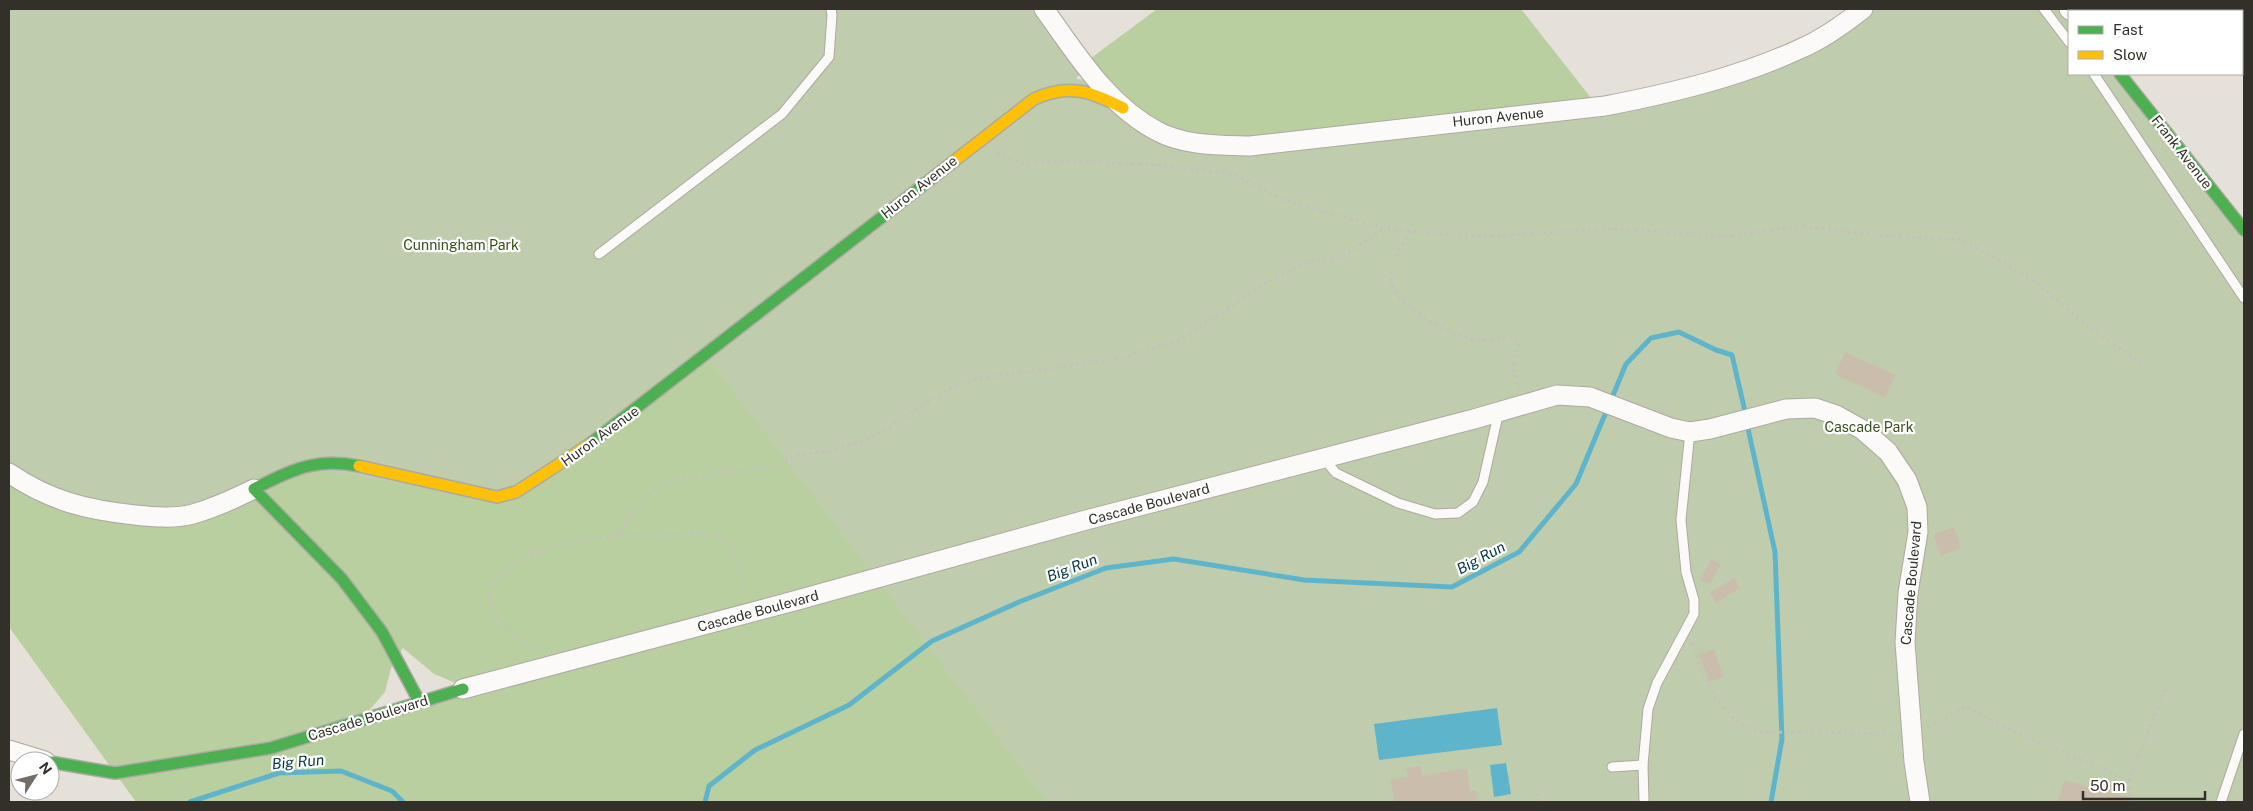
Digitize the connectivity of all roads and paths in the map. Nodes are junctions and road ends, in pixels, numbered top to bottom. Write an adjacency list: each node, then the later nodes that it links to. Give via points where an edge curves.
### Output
1 (831, 9): 15 (lane, via 829,56 782,114)
2 (1044, 9): 6 (street, Huron Avenue)
3 (1863, 9): 10 (street, Huron Avenue, via 1804,48 1741,73 1604,106 1250,146 1186,141 1158,132)
4 (2044, 9): 5 (lane)
5 (2068, 41)
6 (1081, 60): 9 (street, via 1081,72 1076,79); 10 (street, Huron Avenue)
7 (2095, 75): 16 (lane)
8 (2121, 75): 13 (street, Frank Avenue)
9 (1056, 90): 10 (street, Huron Avenue, via 1091,92); 11 (street, Huron Avenue, via 1034,98)
10 (1122, 108)
11 (980, 139): 12 (path, via 990,150 1021,163 1071,161 1156,166 1238,176 1283,200); 23 (street, Huron Avenue, via 682,374 582,450 516,492 496,497 386,470 322,462 296,468)
12 (1385, 227): 14 (path); 24 (path, via 1344,256 1308,262 1272,279 1180,340 1121,358 978,379 944,392 864,441 829,451 798,455 774,467 675,479 650,493 634,508)
13 (2244, 230)
14 (1410, 231): 17 (path, via 1490,236 1616,229 1725,236 1803,226 1875,235 1961,240 2038,284 2094,331); 18 (path, via 1390,278 1400,300 1437,326 1469,339 1496,340 1513,336 1520,344 1514,355 1513,371)
15 (599, 254)
16 (2244, 298)
17 (2144, 365)
18 (1525, 403): 19 (street, Cascade Boulevard); 20 (street, Cascade Boulevard, via 1557,395 1590,397 1671,428)
19 (1499, 411): 21 (street, Cascade Boulevard); 21 (lane, via 1483,482 1473,502 1458,513 1435,514 1398,503 1336,472)
20 (1690, 432): 26 (lane, via 1681,520 1686,572 1694,600 1694,614); 32 (street, Cascade Boulevard, via 1786,409 1815,408 1863,430 1888,452 1907,480 1917,507 1918,532 1908,593 1905,642)
21 (1323, 458): 25 (street, Cascade Boulevard)
22 (9, 473): 23 (street, via 50,496 96,511 154,517 191,514 223,504)
23 (254, 489): 30 (street, via 353,594 382,632)
24 (616, 534): 25 (path, via 701,534 726,540 738,559); 27 (path, via 583,539 529,555 505,570 490,586 490,605 495,616 505,628)
25 (744, 615): 28 (street, Cascade Boulevard)
26 (1687, 628): 32 (path, via 1708,686 1730,716 1744,726 1758,732); 34 (lane, via 1657,683 1648,709)
27 (542, 654)
28 (463, 689): 30 (street, Cascade Boulevard)
29 (2165, 690): 36 (path)
30 (419, 701): 33 (street, Cascade Boulevard, via 272,748 115,773)
31 (2244, 734): 42 (lane)
32 (1912, 735): 36 (path, via 1966,706 2006,728); 40 (street, Cascade Boulevard)
33 (60, 764)
34 (1643, 765): 35 (lane); 39 (lane)
35 (1612, 767)
36 (2129, 780): 41 (path)
37 (1538, 793): 38 (path)
38 (1540, 802)
39 (1644, 802)
40 (1920, 802)
41 (2132, 802)
42 (2221, 802)

